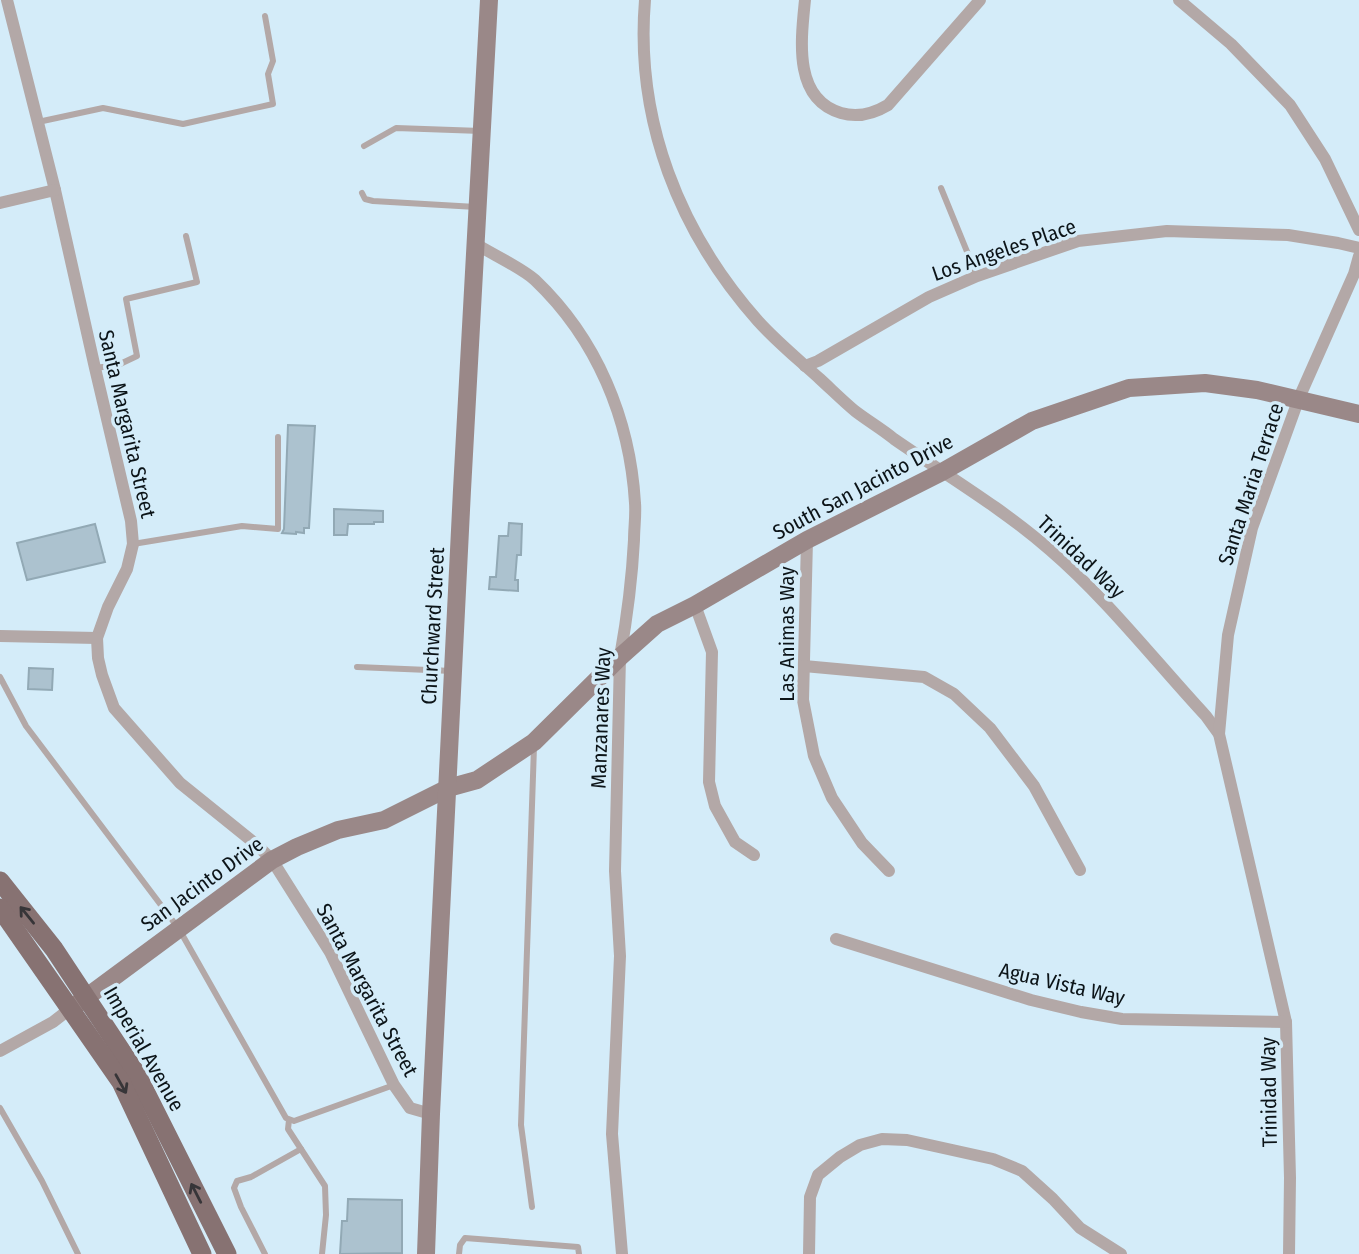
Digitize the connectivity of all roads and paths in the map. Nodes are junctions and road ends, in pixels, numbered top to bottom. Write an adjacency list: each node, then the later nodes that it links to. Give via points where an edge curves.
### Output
1 (7, 0): 8 (street, Santa Margarita Street)
2 (489, 0): 9 (street, Churchward Street)
3 (645, 0): 22 (street, Trinidad Way, via 647,93 677,195 739,299)
4 (805, 0): 5 (street, via 803,60 809,87 828,108 859,116 888,106)
5 (980, 0)
6 (1179, 0): 16 (street, via 1231,44 1290,105 1325,159)
7 (265, 16): 8 (lane, via 273,61 268,74 273,104 183,124 103,108)
8 (38, 122): 12 (street, Santa Margarita Street)
9 (482, 131): 10 (lane, via 396,128); 15 (street, Churchward Street)
10 (364, 146)
11 (940, 188): 21 (lane)
12 (55, 190): 14 (street); 23 (street, Santa Margarita Street)
13 (362, 193): 15 (lane, via 373,201)
14 (0, 203)
15 (478, 208): 18 (street, Churchward Street)
16 (1359, 230)
17 (186, 236): 23 (lane, via 197,282 127,299 137,356)
18 (476, 244): 33 (street, Manzanares Way, via 533,278 597,359 613,396 625,435 636,505); 36 (street, Churchward Street)
19 (1359, 248): 21 (street, Los Angeles Place, via 1289,235 1167,231 1078,241)
20 (1359, 256): 24 (street, Santa Maria Terrace)
21 (977, 276): 22 (street, Los Angeles Place, via 929,297)
22 (805, 366): 27 (street, Trinidad Way, via 856,411)
23 (95, 368): 29 (street, Santa Margarita Street)
24 (1299, 398): 25 (street, South San Jacinto Drive); 27 (street, South San Jacinto Drive, via 1205,383 1129,388 1032,421); 38 (street, Santa Maria Terrace, via 1252,527 1228,635)
25 (1359, 414)
26 (278, 437): 29 (lane, via 278,528 242,526)
27 (942, 471): 28 (street, South San Jacinto Drive); 38 (street, Trinidad Way, via 1049,549 1112,612)
28 (807, 541): 30 (street, South San Jacinto Drive); 34 (street, Las Animas Way)
29 (133, 544): 32 (street, Santa Margarita Street)
30 (695, 605): 33 (street, South San Jacinto Drive, via 657,624); 41 (street, via 712,652 709,782 715,806 735,842)
31 (0, 636): 32 (street)
32 (97, 638): 42 (street, Santa Margarita Street, via 98,658 114,708 180,783)
33 (620, 657): 39 (street, South San Jacinto Drive); 67 (street, Manzanares Way, via 615,871 620,956 612,1134)
34 (804, 666): 43 (street, Las Animas Way, via 803,700 814,755 832,799 862,843); 44 (street, via 924,677 954,694 990,728 1034,786)
35 (357, 667): 36 (lane)
36 (454, 671): 40 (street, Churchward Street)
37 (0, 677): 47 (lane, via 26,726)
38 (1219, 734): 51 (street, Trinidad Way)
39 (534, 742): 40 (street, South San Jacinto Drive, via 477,780); 58 (lane, via 521,1125)
40 (448, 788): 42 (street, San Jacinto Drive, via 384,820 338,830); 55 (street, Churchward Street)
41 (754, 855)
42 (272, 860): 47 (street, San Jacinto Drive); 53 (street, Santa Margarita Street, via 330,952)
43 (889, 870)
44 (1080, 870)
45 (0, 881): 49 (main road, Imperial Avenue, one-way to 45)
46 (0, 908): 50 (main road, Imperial Avenue)
47 (178, 929): 49 (street, San Jacinto Drive); 56 (lane)
48 (836, 939): 51 (street, Agua Vista Way, via 1081,1012 1122,1019)
49 (87, 997): 50 (street, San Jacinto Drive); 61 (main road, Imperial Avenue, one-way to 49, via 136,1073)
50 (71, 1008): 52 (street, San Jacinto Drive); 60 (main road, Imperial Avenue, one-way to 60, via 121,1082)
51 (1286, 1022): 70 (street, Trinidad Way)
52 (0, 1051)
53 (394, 1085): 55 (street, Santa Margarita Street, via 411,1108); 56 (lane)
54 (0, 1108): 59 (lane, via 43,1181)
55 (431, 1114): 64 (street, Churchward Street)
56 (289, 1120): 57 (lane, via 288,1129)
57 (301, 1149): 62 (lane, via 237,1181 234,1188); 63 (lane, via 325,1186)
58 (532, 1207)
59 (78, 1254)
60 (202, 1254)
61 (227, 1254)
62 (265, 1254)
63 (323, 1254)
64 (426, 1254)
65 (459, 1254): 66 (lane, via 465,1238 578,1247)
66 (579, 1254)
67 (622, 1254)
68 (809, 1254): 69 (street, via 810,1197 818,1175 860,1145 882,1139 908,1140 993,1159 1022,1171 1080,1228)
69 (1121, 1254)
70 (1289, 1254)

